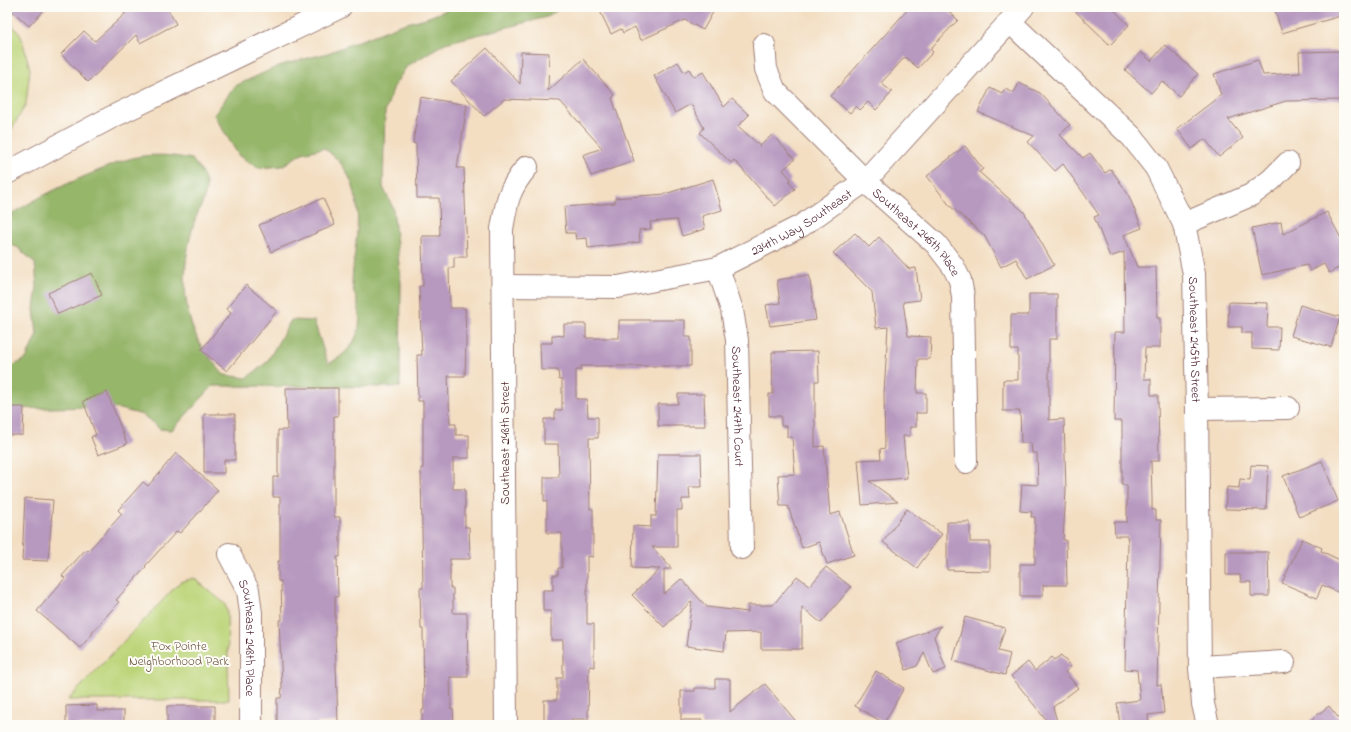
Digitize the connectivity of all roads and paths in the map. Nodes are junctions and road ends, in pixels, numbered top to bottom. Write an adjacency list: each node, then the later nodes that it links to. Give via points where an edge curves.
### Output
1 (340, 7): 6 (street, via 110,118)
2 (1017, 15): 7 (street, 234th Way Southeast); 8 (street, Southeast 245th Street, via 1132,136 1156,168)
3 (764, 45): 7 (street, Southeast 246th Place, via 766,69 775,91)
4 (1288, 163): 8 (street, via 1251,195)
5 (527, 168): 10 (street, Southeast 248th Street, via 513,184 506,203 502,229)
6 (7, 173)
7 (865, 181): 9 (street, 234th Way Southeast, via 801,226); 13 (street, Southeast 246th Place, via 936,244 960,280 963,296)
8 (1184, 224): 12 (street, Southeast 245th Street, via 1194,274)
9 (718, 268): 10 (street, 234th Way Southeast, via 618,287); 14 (street, Southeast 247th Court, via 732,310 737,340)
10 (503, 286): 19 (street, Southeast 248th Street)
11 (1288, 408): 12 (street)
12 (1197, 409): 17 (street, Southeast 245th Street)
13 (966, 462)
14 (742, 548)
15 (229, 554): 18 (street, Southeast 248th Place, via 248,590 251,613)
16 (1284, 662): 17 (street)
17 (1200, 667): 20 (street, Southeast 245th Street, via 1203,704)
18 (251, 725)
19 (506, 725)
20 (1208, 725)

